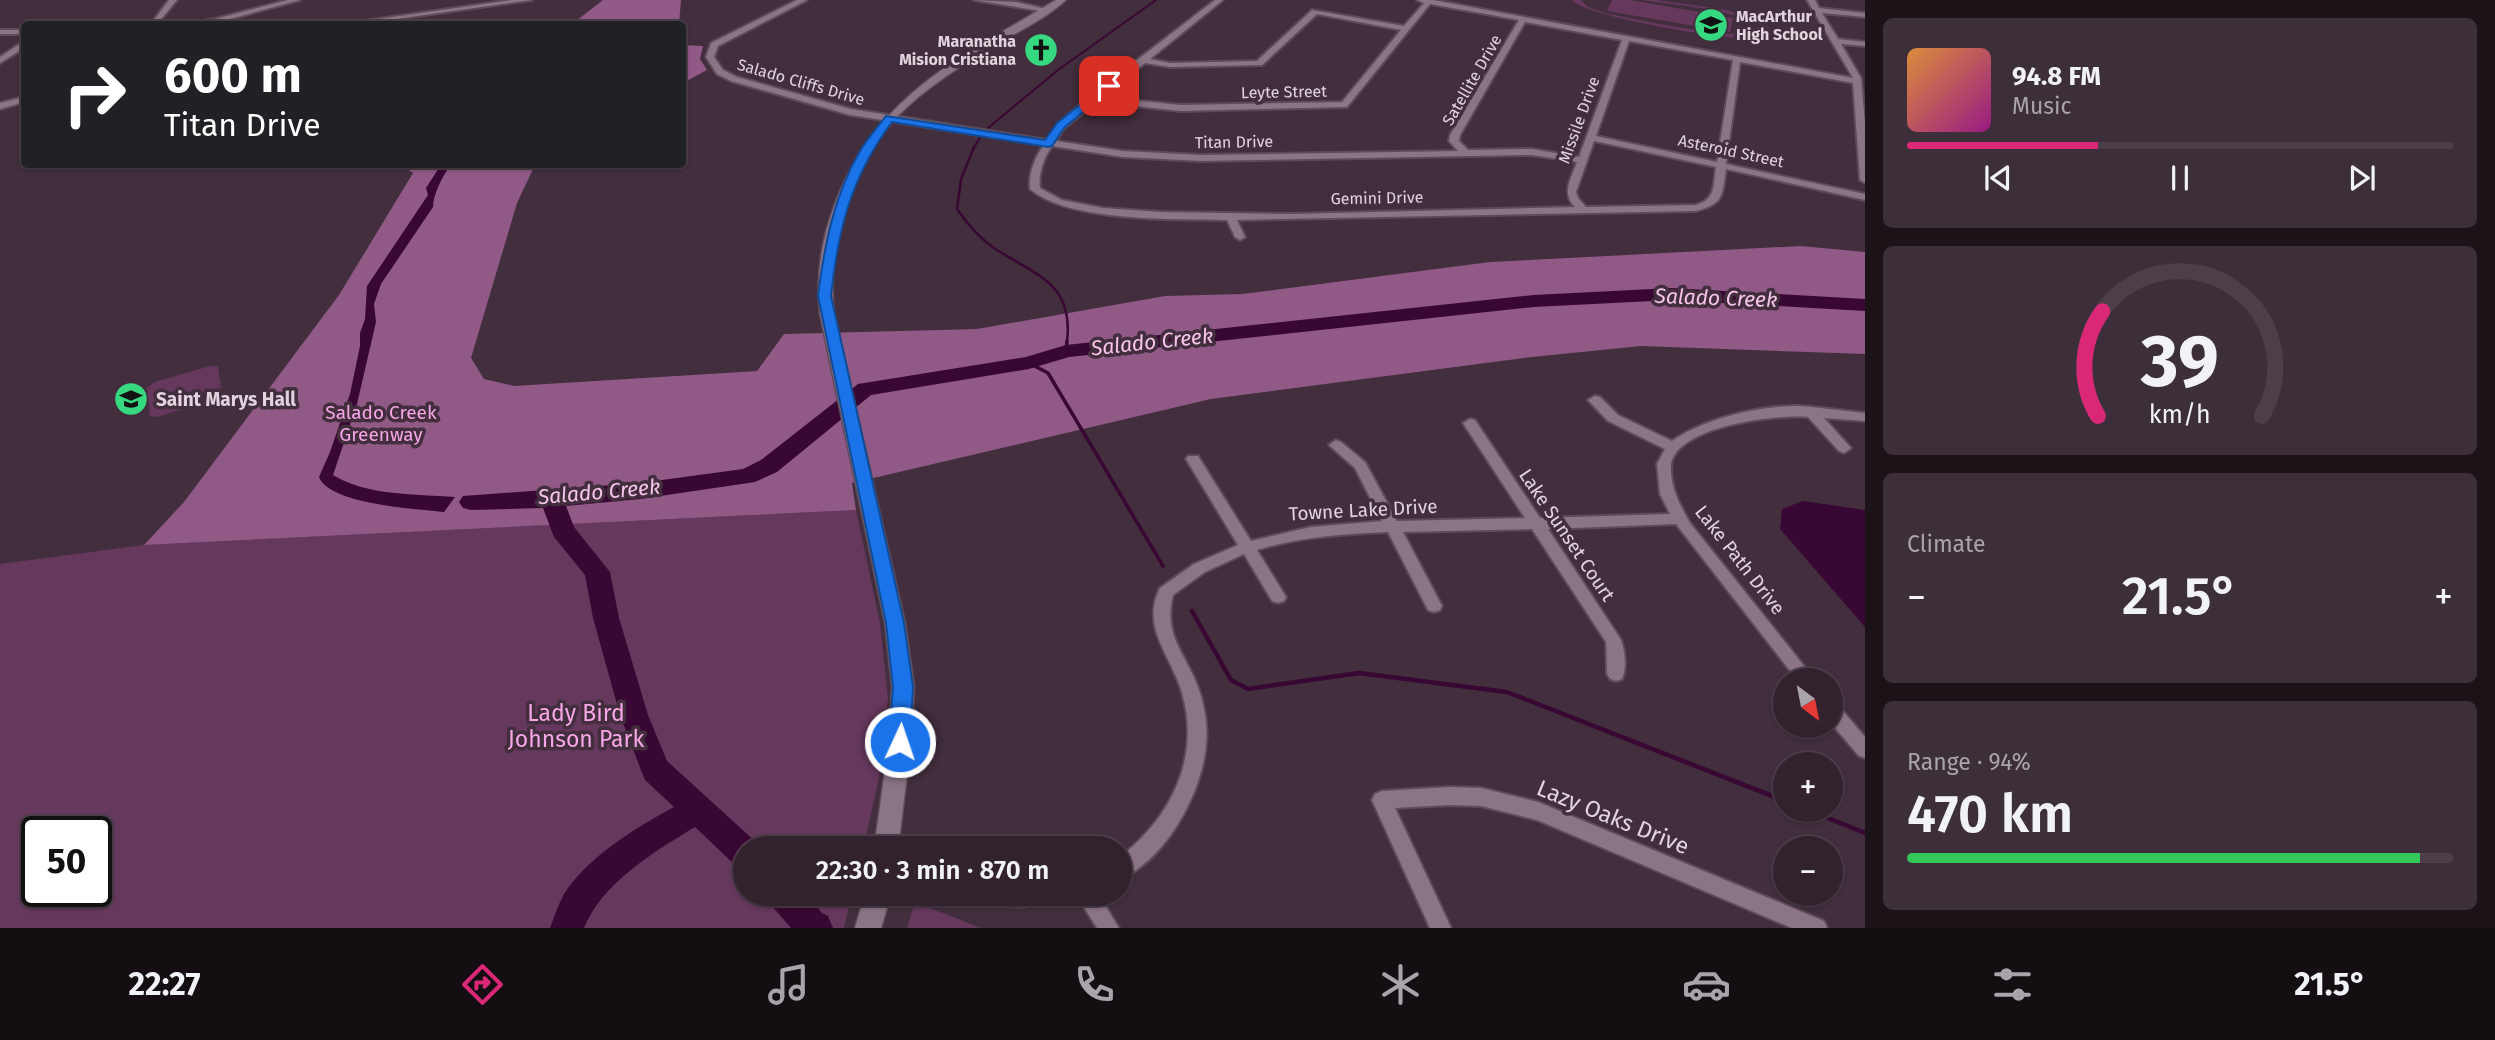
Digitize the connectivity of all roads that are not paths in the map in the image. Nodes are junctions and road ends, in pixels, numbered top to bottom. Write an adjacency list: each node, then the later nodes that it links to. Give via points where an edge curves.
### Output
1 (173, 0): 16 (street)
2 (295, 0): 17 (street)
3 (528, 0): 13 (street)
4 (803, 0): 33 (street, Salado Cliffs Drive, via 722,39 710,53 711,61 734,79 850,112)
5 (978, 0): 11 (street)
6 (1062, 0): 11 (main road)
7 (1219, 0): 27 (street)
8 (1811, 0): 12 (street)
9 (1425, 1): 15 (street); 19 (street, Leyte Street)
10 (419, 3): 13 (street)
11 (1046, 10): 33 (main road, via 936,79)
12 (1818, 10): 14 (street); 23 (street)
13 (420, 14): 18 (street)
14 (1865, 15)
15 (1523, 19): 22 (street); 36 (street, Satellite Drive, via 1455,135 1454,141)
16 (156, 21)
17 (215, 21)
18 (369, 21)
19 (1406, 29): 27 (street, via 1315,12 1259,63 1170,65); 30 (street, Leyte Street, via 1344,104 1181,108)
20 (0, 32): 21 (street)
21 (21, 32)
22 (1626, 38): 26 (street); 34 (street, Missile Drive)
23 (1835, 41): 24 (street); 29 (street)
24 (1865, 44)
25 (21, 47): 28 (street)
26 (1737, 58): 29 (street); 38 (street)
27 (1143, 60): 30 (street)
28 (0, 61)
29 (1857, 81): 39 (street)
30 (1092, 99): 35 (street, via 1060,125)
31 (21, 101): 32 (street)
32 (0, 106)
33 (890, 118): 35 (street, Titan Drive); 62 (main road, via 861,158 835,228 825,279 827,314 895,623 903,687)
34 (1590, 137): 37 (street, Missile Drive); 38 (street, Asteroid Street)
35 (1048, 144): 36 (street, Titan Drive, via 1174,158); 42 (street, Gemini Drive, via 1034,180 1035,189 1046,198 1118,211)
36 (1465, 153): 37 (street, Titan Drive, via 1539,152)
37 (1581, 160): 41 (street, Missile Drive, via 1571,195)
38 (1722, 165): 40 (street, Asteroid Street); 41 (street, Gemini Drive, via 1717,195 1710,204)
39 (1865, 180)
40 (1865, 197)
41 (1584, 209): 42 (street, Gemini Drive)
42 (1231, 218): 43 (street)
43 (1240, 237)
44 (1595, 400): 49 (street, via 1613,418)
45 (1810, 411): 46 (street); 49 (street, via 1738,418 1704,428); 50 (street)
46 (1865, 417)
47 (1470, 423): 53 (street, Lake Sunset Court)
48 (1336, 445): 54 (street, via 1360,465)
49 (1673, 447): 52 (street, Lake Path Drive, via 1663,473 1667,494)
50 (1844, 448)
51 (1193, 458): 55 (street)
52 (1680, 519): 53 (street, Towne Lake Drive); 58 (street, Lake Path Drive)
53 (1536, 524): 54 (street, Towne Lake Drive); 59 (street, Lake Sunset Court, via 1613,640)
54 (1393, 527): 55 (street, Towne Lake Drive, via 1309,531); 57 (street)
55 (1247, 546): 56 (street); 63 (street, Towne Lake Drive, via 1191,572 1166,592 1159,622 1191,692 1196,718 1193,772 1172,819)
56 (1278, 597)
57 (1433, 606)
58 (1798, 668)
59 (1616, 674)
60 (1843, 724): 61 (street)
61 (1865, 750)
62 (888, 836)
63 (1132, 860)
64 (875, 906): 66 (main road)
65 (1094, 906): 67 (street)
66 (869, 928)
67 (1109, 928)
68 (1441, 928): 69 (street, Lazy Oaks Drive, via 1382,800 1481,797 1538,811)
69 (1817, 928)

